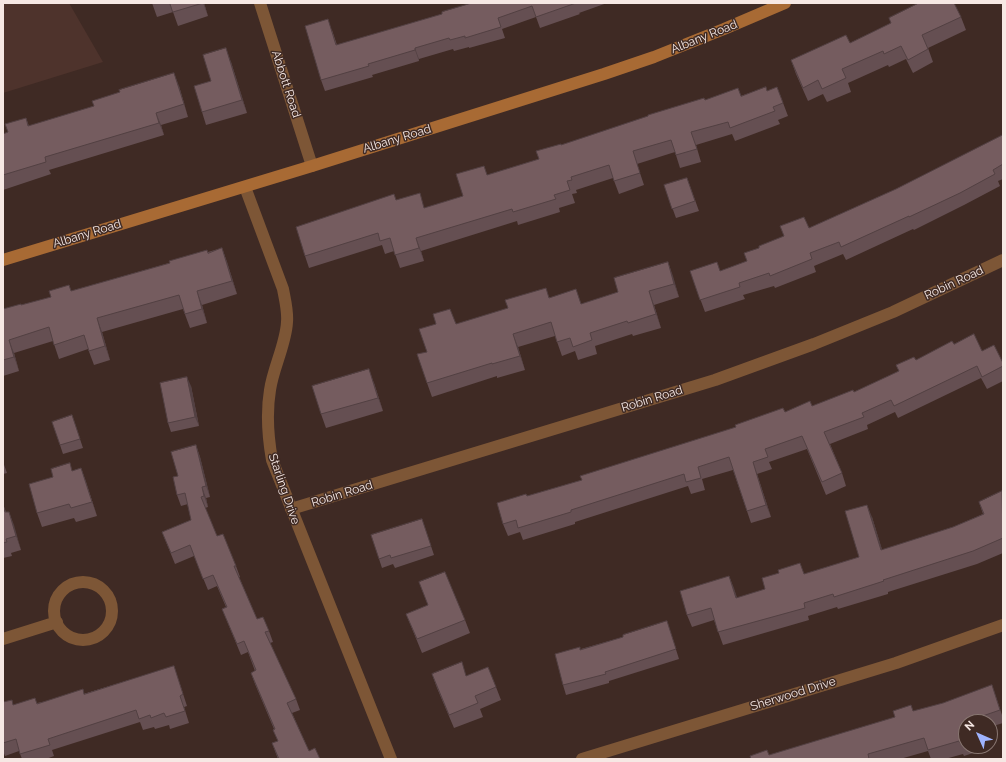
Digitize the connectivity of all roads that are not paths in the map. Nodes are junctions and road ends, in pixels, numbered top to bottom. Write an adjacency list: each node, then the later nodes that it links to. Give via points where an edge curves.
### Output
1 (260, 3): 3 (street, Abbott Road)
2 (785, 3): 3 (street, Albany Road, via 724,30 596,77)
3 (312, 166): 4 (street, Albany Road)
4 (245, 186): 5 (street, Albany Road); 7 (street, Starling Drive, via 283,289 286,305 288,322 270,391 268,436 272,460)
5 (3, 260)
6 (1003, 260): 7 (street, Robin Road, via 886,315 715,380)
7 (291, 509): 11 (street, Starling Drive)
8 (56, 622): 8 (street, via 68,636 77,639 95,637 108,625 111,616 108,597 94,584 84,582 66,587 55,603); 10 (street)
9 (1003, 625): 12 (street, Sherwood Drive, via 896,663)
10 (3, 638)
11 (391, 759)
12 (582, 759)

